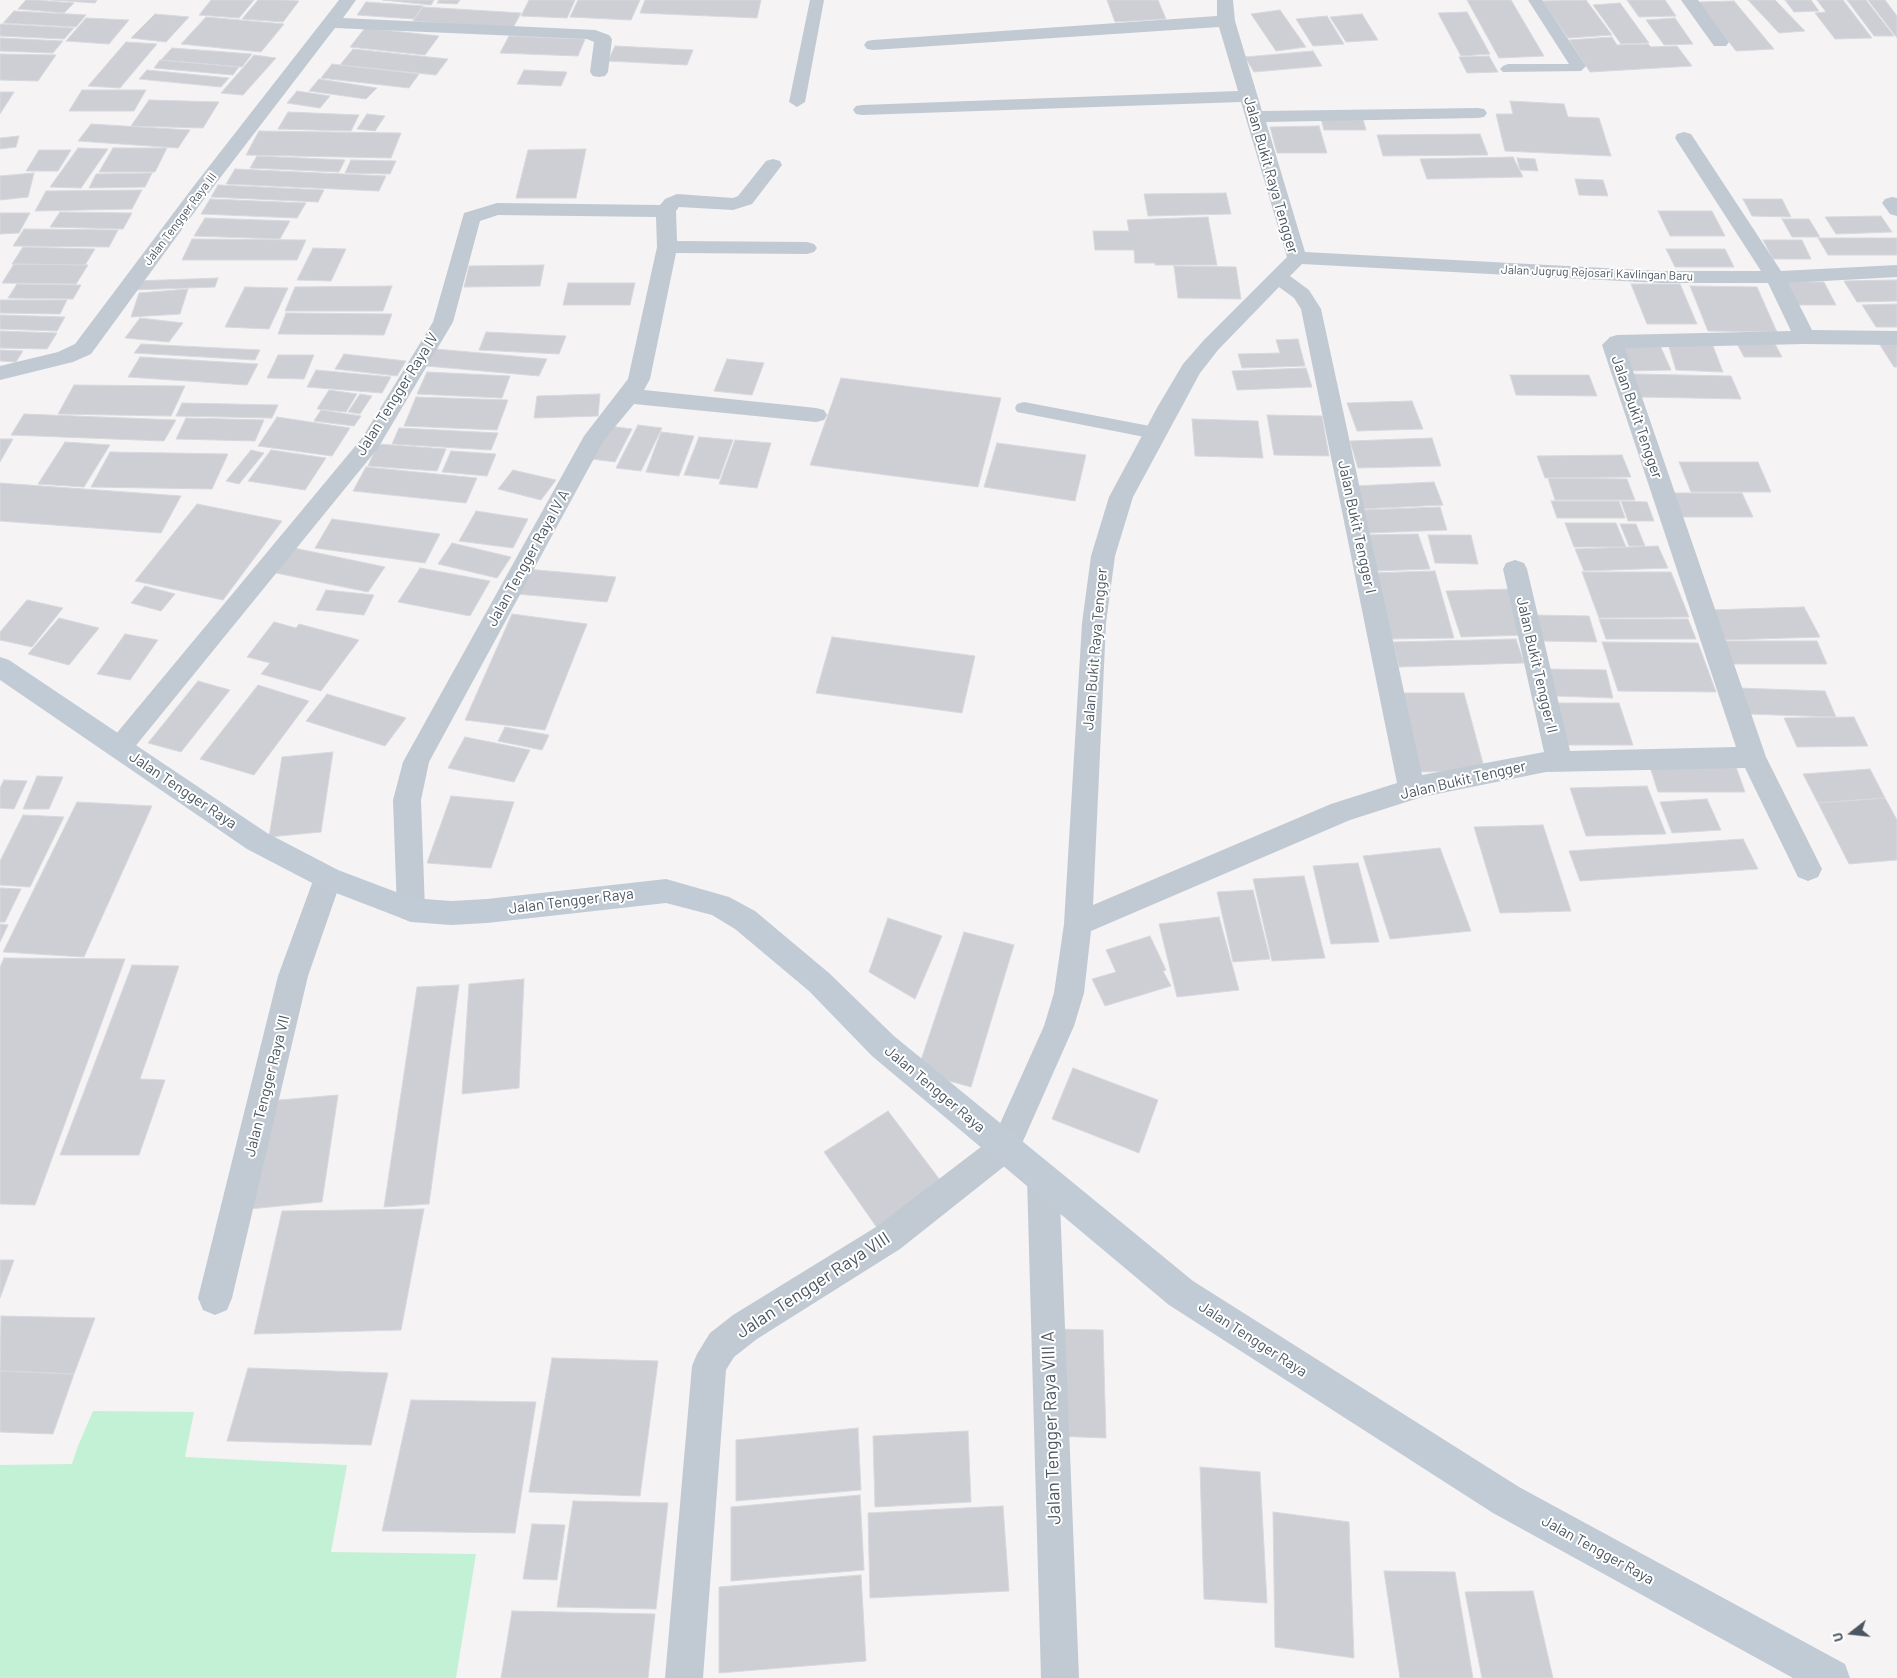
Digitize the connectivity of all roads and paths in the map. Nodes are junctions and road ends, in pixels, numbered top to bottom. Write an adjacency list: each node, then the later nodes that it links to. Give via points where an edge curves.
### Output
1 (348, 0): 6 (street, Jalan Tengger Raya III)
2 (817, 0): 11 (lane)
3 (1535, 0): 9 (lane, via 1578,66)
4 (1689, 0): 7 (street)
5 (1226, 10): 8 (street); 12 (street, Jalan Bukit Raya Tengger)
6 (332, 23): 10 (street, via 589,34 603,39); 26 (street, Jalan Tengger Raya III, via 200,190 83,349 65,357)
7 (1720, 42)
8 (873, 45)
9 (1508, 69)
10 (599, 72)
11 (797, 102)
12 (1252, 106): 13 (street); 14 (street); 20 (street, Jalan Bukit Raya Tengger)
13 (862, 110)
14 (1478, 114)
15 (1684, 138): 23 (street)
16 (773, 165): 17 (street, via 741,202 677,200)
17 (666, 211): 18 (street, Jalan Tengger Raya IV A); 33 (street, Jalan Tengger Raya IV, via 497,209 472,217 442,322 370,443)
18 (667, 247): 19 (street); 27 (street, Jalan Tengger Raya IV A, via 639,379)
19 (808, 248)
20 (1297, 258): 22 (street, Jalan Bukit Raya Tengger); 23 (street, Jalan Jugrug Rejosari Kavlingan Baru, via 1660,277)
21 (1897, 271): 23 (street, Jalan Jugrug Rejosari Kavlingan Baru)
22 (1278, 277): 30 (street, Jalan Bukit Raya Tengger, via 1191,370); 36 (street, Jalan Bukit Tengger I, via 1302,294 1311,309)
23 (1775, 277): 24 (street)
24 (1805, 336): 25 (street, Jalan Bukit Tengger); 34 (street, Jalan Bukit Tengger, via 1617,342 1613,345)
25 (1897, 338)
26 (0, 373)
27 (628, 396): 29 (street); 39 (street, Jalan Tengger Raya IV A, via 595,436 416,762 407,800)
28 (1024, 408): 30 (lane)
29 (816, 414)
30 (1155, 433): 40 (street, Jalan Bukit Raya Tengger, via 1121,497 1103,556 1094,623)
31 (1515, 569): 35 (street, Jalan Bukit Tengger II)
32 (0, 667): 33 (main road, Jalan Tengger Raya)
33 (120, 747): 38 (main road, Jalan Tengger Raya, via 258,841)
34 (1753, 757): 35 (street, Jalan Bukit Tengger); 37 (street, Jalan Bukit Tengger)
35 (1559, 762): 36 (street, Jalan Bukit Tengger)
36 (1412, 790): 40 (street, Jalan Bukit Tengger, via 1341,812)
37 (1808, 869)
38 (328, 878): 39 (main road, Jalan Tengger Raya); 43 (street, Jalan Tengger Raya VII, via 294,976)
39 (411, 910): 41 (main road, Jalan Tengger Raya, via 486,911 666,891 719,905 745,920 819,982 883,1046)
40 (1078, 924): 41 (street, Jalan Bukit Raya Tengger, via 1069,993 1059,1026)
41 (1005, 1147): 42 (main road, Jalan Tengger Raya); 44 (street, Jalan Tengger Raya VIII, via 888,1238 745,1327 722,1345 709,1366)
42 (1043, 1178): 45 (street, Jalan Tengger Raya VIII A); 46 (main road, Jalan Tengger Raya, via 1181,1293 1247,1336 1506,1500)
43 (216, 1298)
44 (684, 1678)
45 (1060, 1678)
46 (1831, 1678)

